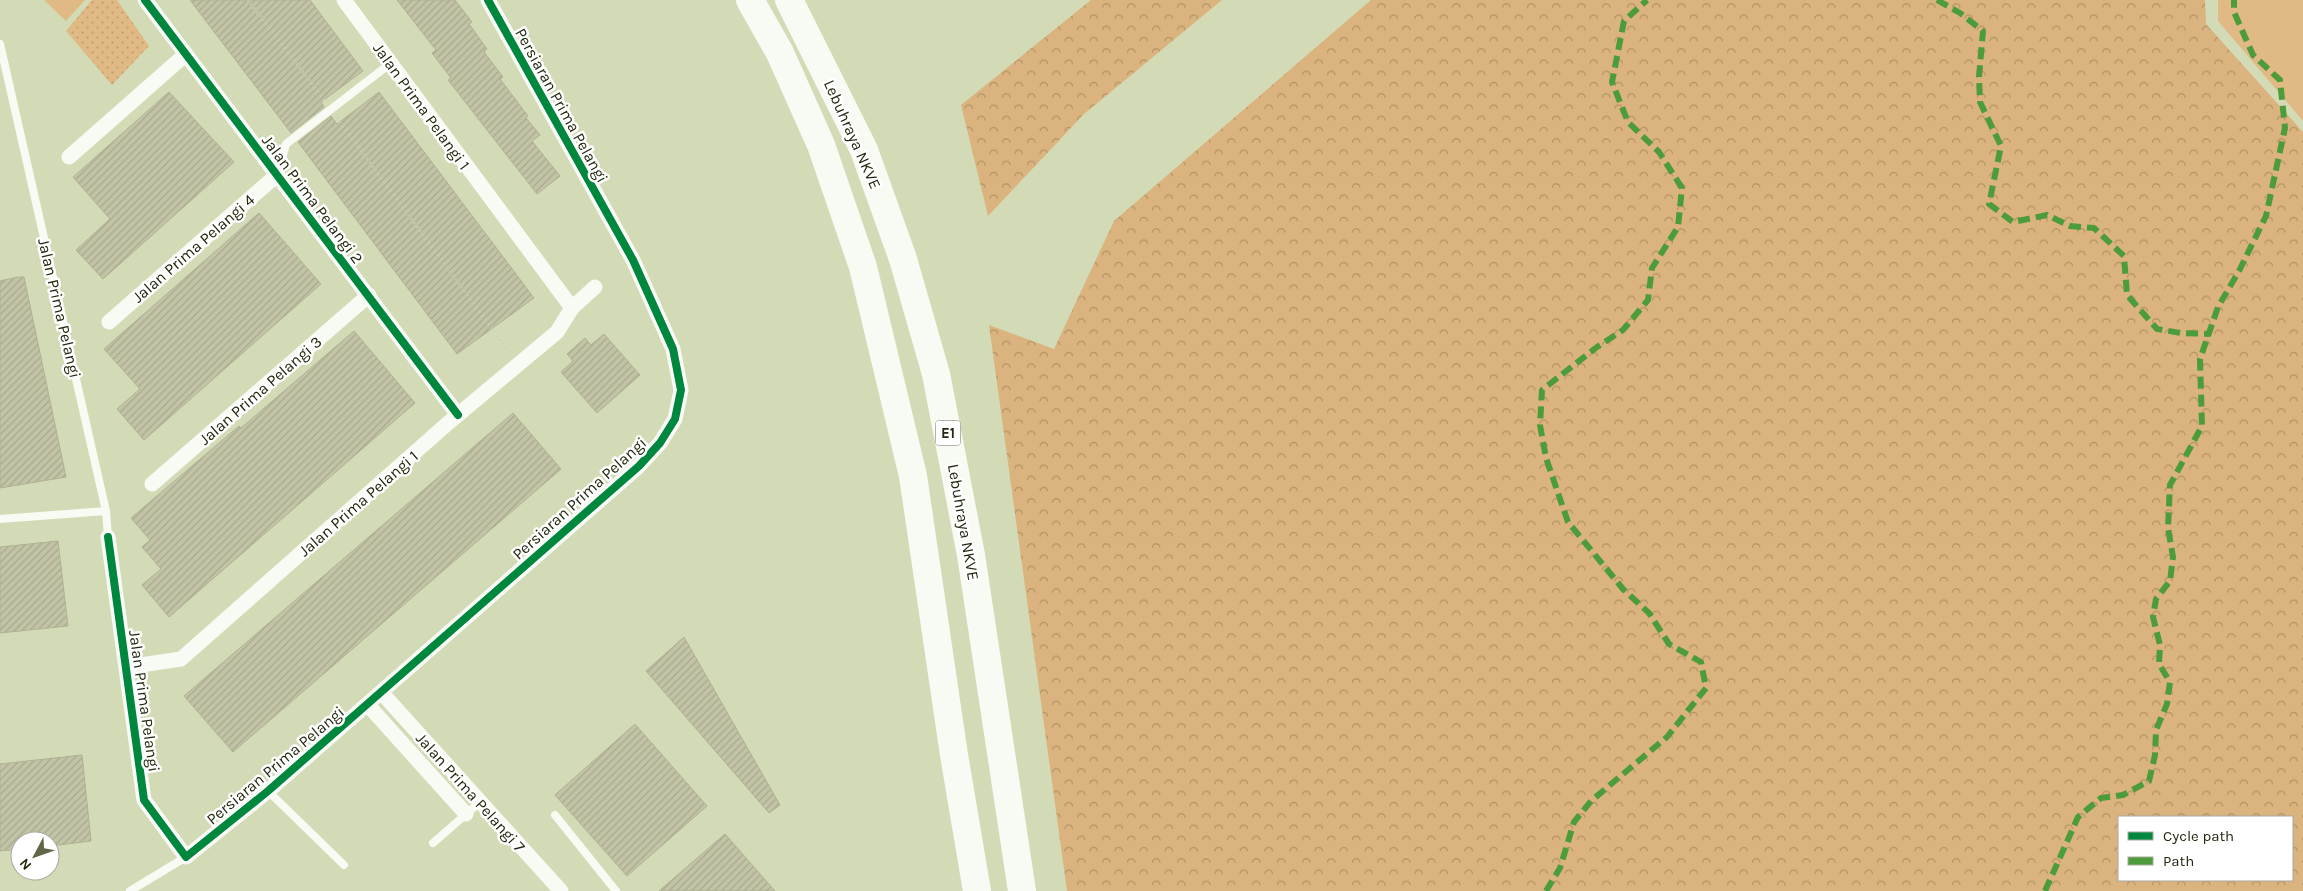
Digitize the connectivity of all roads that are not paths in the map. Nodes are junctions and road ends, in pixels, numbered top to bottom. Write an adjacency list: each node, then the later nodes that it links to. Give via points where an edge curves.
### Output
1 (145, 0): 7 (street, Jalan Prima Pelangi 2)
2 (344, 0): 8 (street, Jalan Prima Pelangi 1)
3 (488, 0): 21 (street, Persiaran Prima Pelangi, via 634,260 673,349 681,390 675,419 660,443 639,466)
4 (750, 0): 33 (highway, Lebuhraya NKVE, via 780,53 821,145 863,267 912,476)
5 (789, 0): 34 (highway, Lebuhraya NKVE / E1, via 864,150 903,259 936,374 971,555)
6 (0, 44): 17 (lane, Jalan Prima Pelangi)
7 (186, 54): 9 (street); 10 (street, Jalan Prima Pelangi 2)
8 (391, 63): 10 (lane, via 286,144); 13 (street, Jalan Prima Pelangi 1)
9 (70, 157)
10 (278, 174): 12 (street, Jalan Prima Pelangi 2); 14 (street, Jalan Prima Pelangi 4)
11 (595, 287): 13 (street, Jalan Prima Pelangi 1)
12 (369, 295): 15 (street, Jalan Prima Pelangi 2); 16 (street, Jalan Prima Pelangi 3)
13 (572, 308): 15 (street, Jalan Prima Pelangi 1, via 557,332)
14 (109, 322)
15 (458, 415): 20 (street, Jalan Prima Pelangi 1, via 181,659)
16 (152, 484)
17 (106, 511): 18 (lane); 19 (lane, Jalan Prima Pelangi)
18 (0, 519)
19 (108, 537): 20 (street, Jalan Prima Pelangi)
20 (127, 667): 28 (street, Jalan Prima Pelangi, via 144,800)
21 (381, 692): 22 (street, Persiaran Prima Pelangi); 24 (street, Jalan Prima Pelangi 7)
22 (367, 704): 23 (street, Persiaran Prima Pelangi); 25 (street)
23 (268, 791): 28 (street, Persiaran Prima Pelangi); 29 (lane)
24 (480, 802): 25 (lane); 31 (street, Jalan Prima Pelangi 7)
25 (466, 814): 27 (lane)
26 (555, 816): 32 (lane)
27 (433, 843)
28 (186, 857): 30 (lane)
29 (344, 865)
30 (130, 891)
31 (561, 891)
32 (616, 891)
33 (977, 891)
34 (1022, 891)

